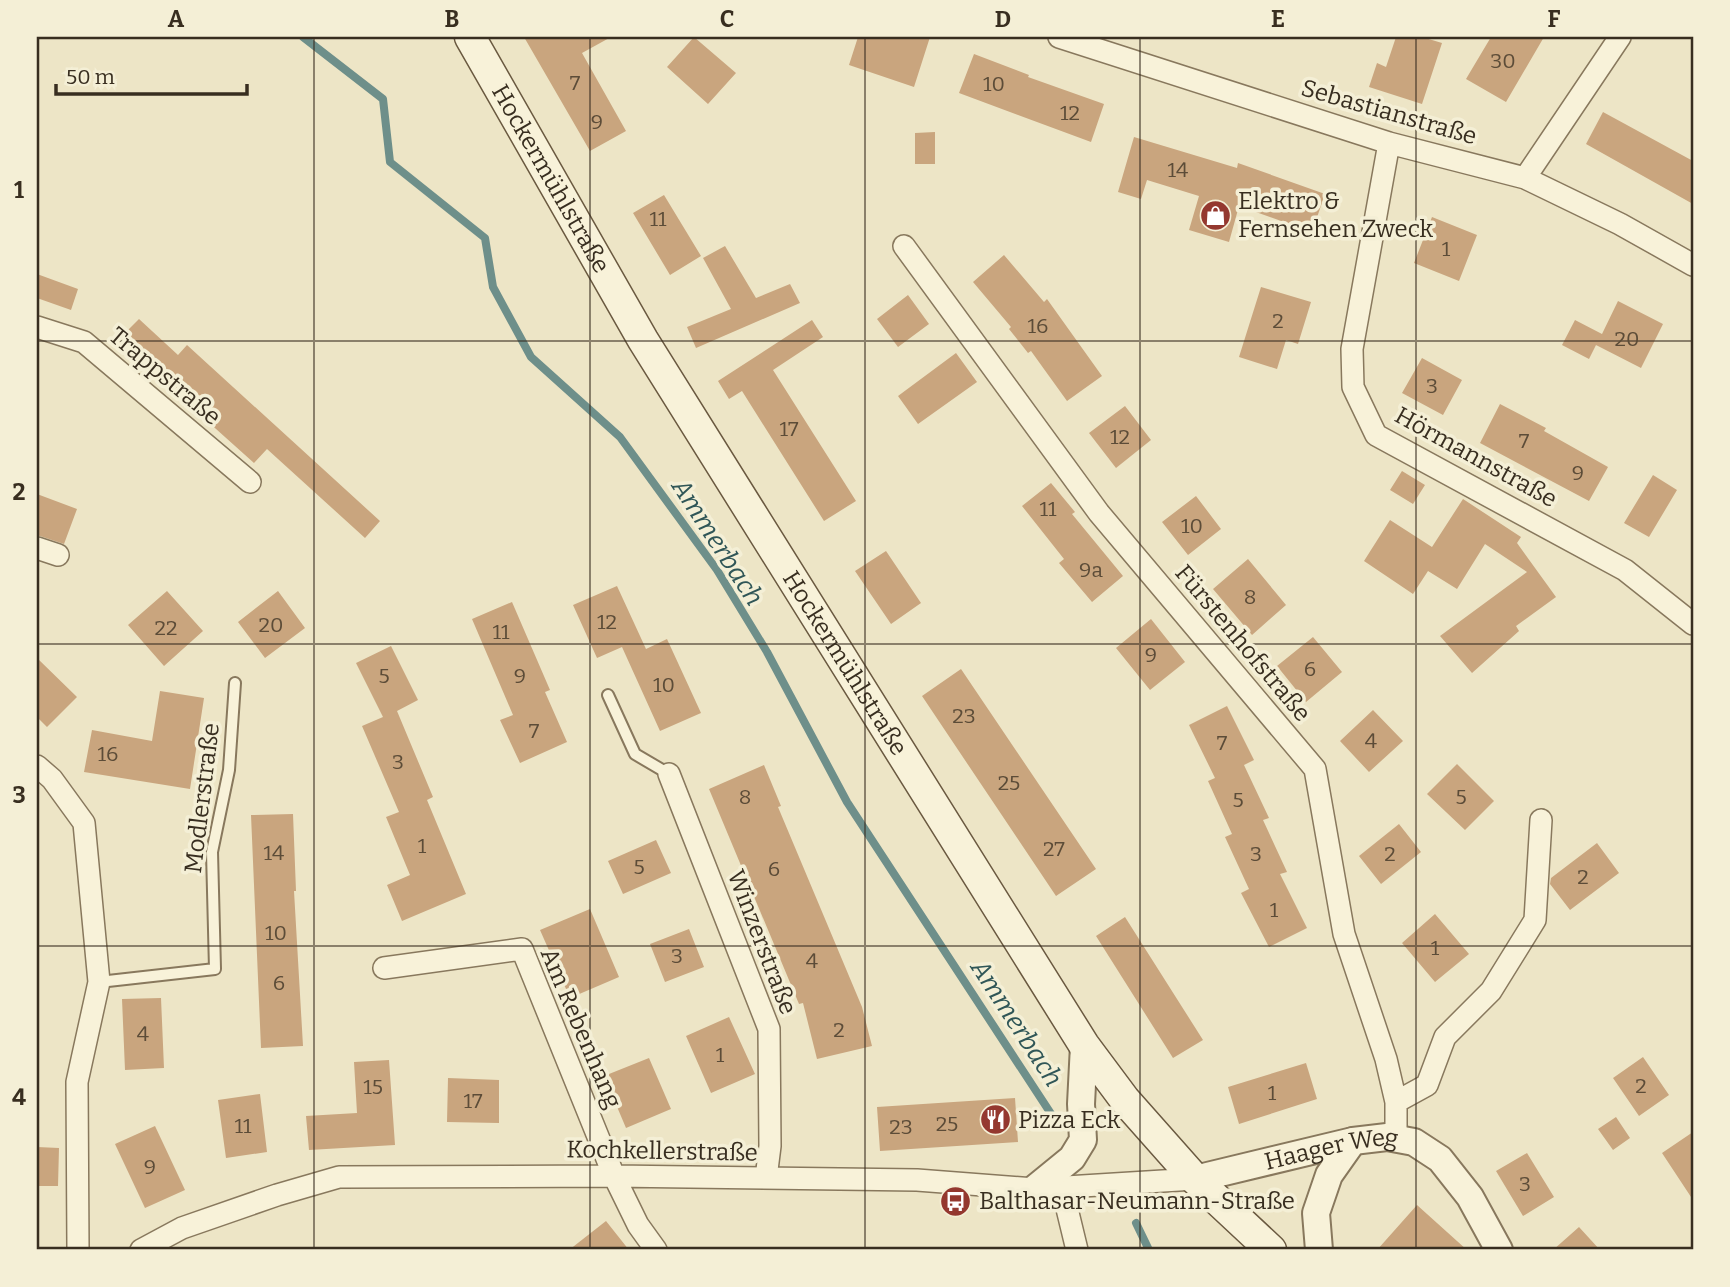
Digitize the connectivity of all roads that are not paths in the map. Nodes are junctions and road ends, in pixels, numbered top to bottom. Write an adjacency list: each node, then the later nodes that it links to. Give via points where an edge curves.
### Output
1 (470, 37): 20 (main road, Hockermühlstraße, via 643,340)
2 (1059, 37): 4 (street, Sebastianstraße)
3 (1620, 37): 5 (street)
4 (1389, 143): 5 (street, Sebastianstraße); 12 (street, Hörmannstraße, via 1352,349 1353,387 1376,435 1625,570)
5 (1525, 178): 7 (street, Sebastianstraße)
6 (904, 246): 21 (street, Fürstenhofstraße, via 1100,513 1315,769 1344,934)
7 (1693, 265)
8 (37, 327): 9 (street, Trappstraße, via 84,342)
9 (250, 482)
10 (37, 548): 11 (street)
11 (58, 555)
12 (1693, 624)
13 (235, 683): 19 (lane, Modlerstraße, via 229,770 212,852 215,969)
14 (608, 695): 16 (lane, via 635,754)
15 (37, 766): 19 (street, via 84,823)
16 (669, 774): 25 (street, Winzerstraße, via 769,1029)
17 (1541, 821): 21 (street, via 1535,920 1491,991 1445,1037 1427,1085)
18 (384, 968): 24 (street, Am Rebenhang, via 522,949)
19 (99, 982): 29 (street, via 77,1083)
20 (1084, 1045): 26 (main road, Hockermühlstraße, via 1125,1100); 28 (street, via 1083,1140 1072,1158)
21 (1396, 1102): 22 (street, Fürstenhofstraße)
22 (1396, 1139): 23 (street, Haager Weg); 35 (street, Haager Weg, via 1414,1142 1440,1159 1470,1197)
23 (1353, 1141): 26 (street, Haager Weg); 34 (street, via 1329,1175 1316,1213)
24 (614, 1176): 25 (street, Kochkellerstraße); 30 (street, Kochkellerstraße, via 339,1177 182,1228); 31 (street)
25 (766, 1178): 28 (street, Kochkellerstraße, via 917,1180)
26 (1195, 1179): 27 (street, Kochkellerstraße); 33 (main road, Hockermühlstraße)
27 (1062, 1188): 28 (street, Kochkellerstraße); 32 (street)
28 (1034, 1189)
29 (78, 1250)
30 (141, 1250)
31 (656, 1250)
32 (1077, 1250)
33 (1271, 1250)
34 (1319, 1250)
35 (1499, 1250)

